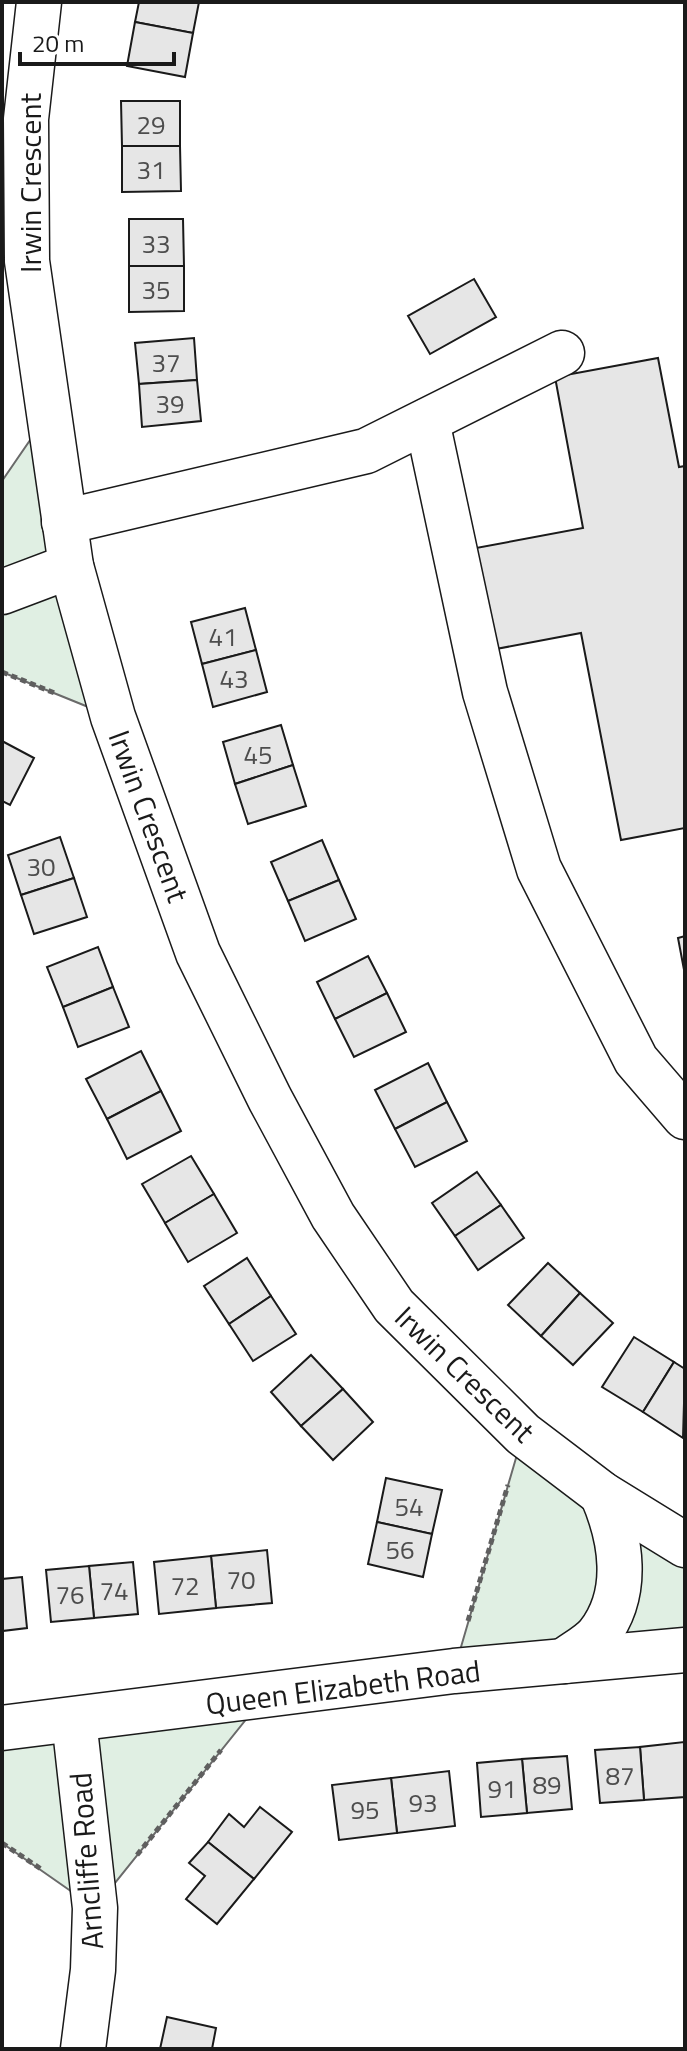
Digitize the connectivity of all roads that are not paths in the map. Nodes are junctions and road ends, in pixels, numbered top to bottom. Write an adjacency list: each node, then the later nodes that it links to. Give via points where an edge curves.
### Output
1 (39, 2): 4 (street, Irwin Crescent, via 26,119 27,261)
2 (562, 353): 3 (street)
3 (427, 421): 4 (street, via 366,451); 7 (street, via 485,692 539,869 636,1060)
4 (64, 522): 5 (street, Irwin Crescent)
5 (71, 566): 6 (street); 8 (street, Irwin Crescent, via 113,717 198,953 333,1216 394,1306 523,1434)
6 (2, 592)
7 (685, 1117)
8 (602, 1494): 9 (street, Irwin Crescent); 11 (street, Irwin Crescent, via 618,1531 617,1599 598,1636)
9 (685, 1545)
10 (685, 1650): 11 (street, Queen Elizabeth Road)
11 (564, 1661): 12 (street, Queen Elizabeth Road)
12 (74, 1720): 13 (street, Queen Elizabeth Road); 14 (street, Arncliffe Road, via 95,1908)
13 (2, 1728)
14 (83, 2049)

